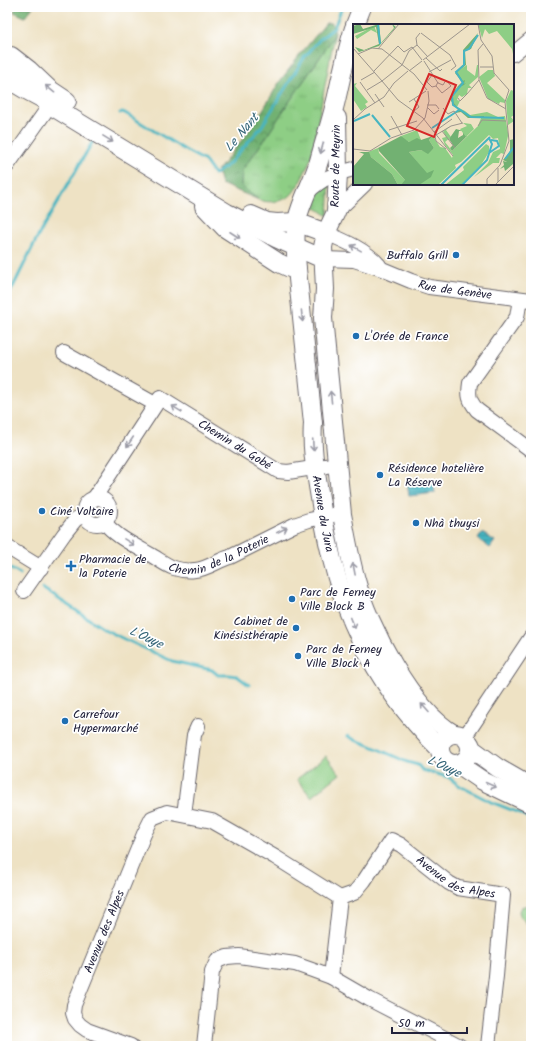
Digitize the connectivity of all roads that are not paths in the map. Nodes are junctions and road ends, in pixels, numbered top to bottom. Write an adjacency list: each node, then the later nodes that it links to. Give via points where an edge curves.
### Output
1 (362, 7): 2 (main road)
2 (355, 24)
3 (353, 32): 9 (main road, Route de Meyrin)
4 (531, 39): 6 (street)
5 (7, 53): 17 (main road, one-way to 5, via 267,222 244,211 62,98)
6 (514, 53)
7 (7, 64): 10 (main road)
8 (7, 81): 10 (street)
9 (337, 97): 12 (main road, Route de Meyrin); 15 (main road, Route de Meyrin, one-way to 15, via 318,165)
10 (50, 105): 11 (street); 14 (main road, one-way to 14)
11 (7, 166)
12 (346, 171): 15 (street, via 320,181); 16 (main road, Route de Meyrin)
13 (364, 185): 16 (street)
14 (187, 188): 19 (main road, via 227,213); 21 (main road, one-way to 21, via 225,228 279,263)
15 (304, 197): 17 (main road, Route de Meyrin)
16 (336, 212): 18 (main road, Route de Meyrin)
17 (296, 222): 18 (main road); 19 (main road, Route de Meyrin)
18 (326, 233): 20 (main road, Route de Meyrin); 22 (street, Rue de Genève, one-way to 18, via 371,257)
19 (296, 246): 20 (main road); 21 (main road, Avenue du Jura)
20 (323, 259): 22 (street, Rue de Genève, via 354,260); 27 (main road, Avenue du Jura, one-way to 20, via 323,318)
21 (297, 269): 28 (main road, Avenue du Jura, one-way to 28)
22 (382, 269): 23 (street, Rue de Genève, via 430,287)
23 (526, 299): 26 (street, via 517,317 470,383 468,395 477,410)
24 (64, 353): 25 (street, Chemin du Gobé)
25 (157, 401): 28 (street, Chemin du Gobé, one-way to 25, via 288,472 278,471); 29 (street, one-way to 29)
26 (531, 450)
27 (338, 464): 28 (street, Chemin du Gobé); 30 (main road, Avenue du Jura)
28 (315, 467): 32 (main road, Avenue du Jura)
29 (93, 500): 31 (street, via 86,505); 33 (street, via 101,499 110,507 109,518)
30 (342, 514): 32 (street, Chemin de la Poterie); 39 (main road, Avenue du Jura, one-way to 30, via 449,731 418,701 375,630 356,581)
31 (85, 515): 33 (street, via 94,524); 35 (street, via 76,519)
32 (323, 517): 33 (street, Chemin de la Poterie, one-way to 32, via 127,542 174,568 198,570 230,558 294,524); 40 (main road, Avenue du Jura, one-way to 40, via 340,587 366,651 397,700)
33 (104, 522)
34 (7, 547): 35 (street)
35 (41, 568): 36 (street)
36 (24, 591)
37 (531, 637): 39 (street)
38 (198, 726): 44 (street, via 194,735)
39 (463, 738): 40 (main road, via 449,735 444,738); 41 (main road, via 470,749 467,758); 42 (main road, Avenue du Jura, via 476,752 498,768)
40 (440, 749): 41 (main road, via 445,760)
41 (458, 764): 43 (main road, one-way to 43, via 483,781)
42 (531, 787)
43 (531, 804)
44 (184, 815): 45 (street, Avenue des Alpes, via 212,821 233,832); 47 (street, Avenue des Alpes, via 167,812 152,818 74,1005 73,1013 80,1025)
45 (340, 898): 46 (street); 50 (street, Avenue des Alpes, via 354,892 364,881 391,840 458,888 503,895)
46 (332, 977): 48 (street, via 295,964 239,956 217,961 212,972); 49 (street)
47 (131, 1046)
48 (204, 1046)
49 (460, 1046)
50 (488, 1046)

